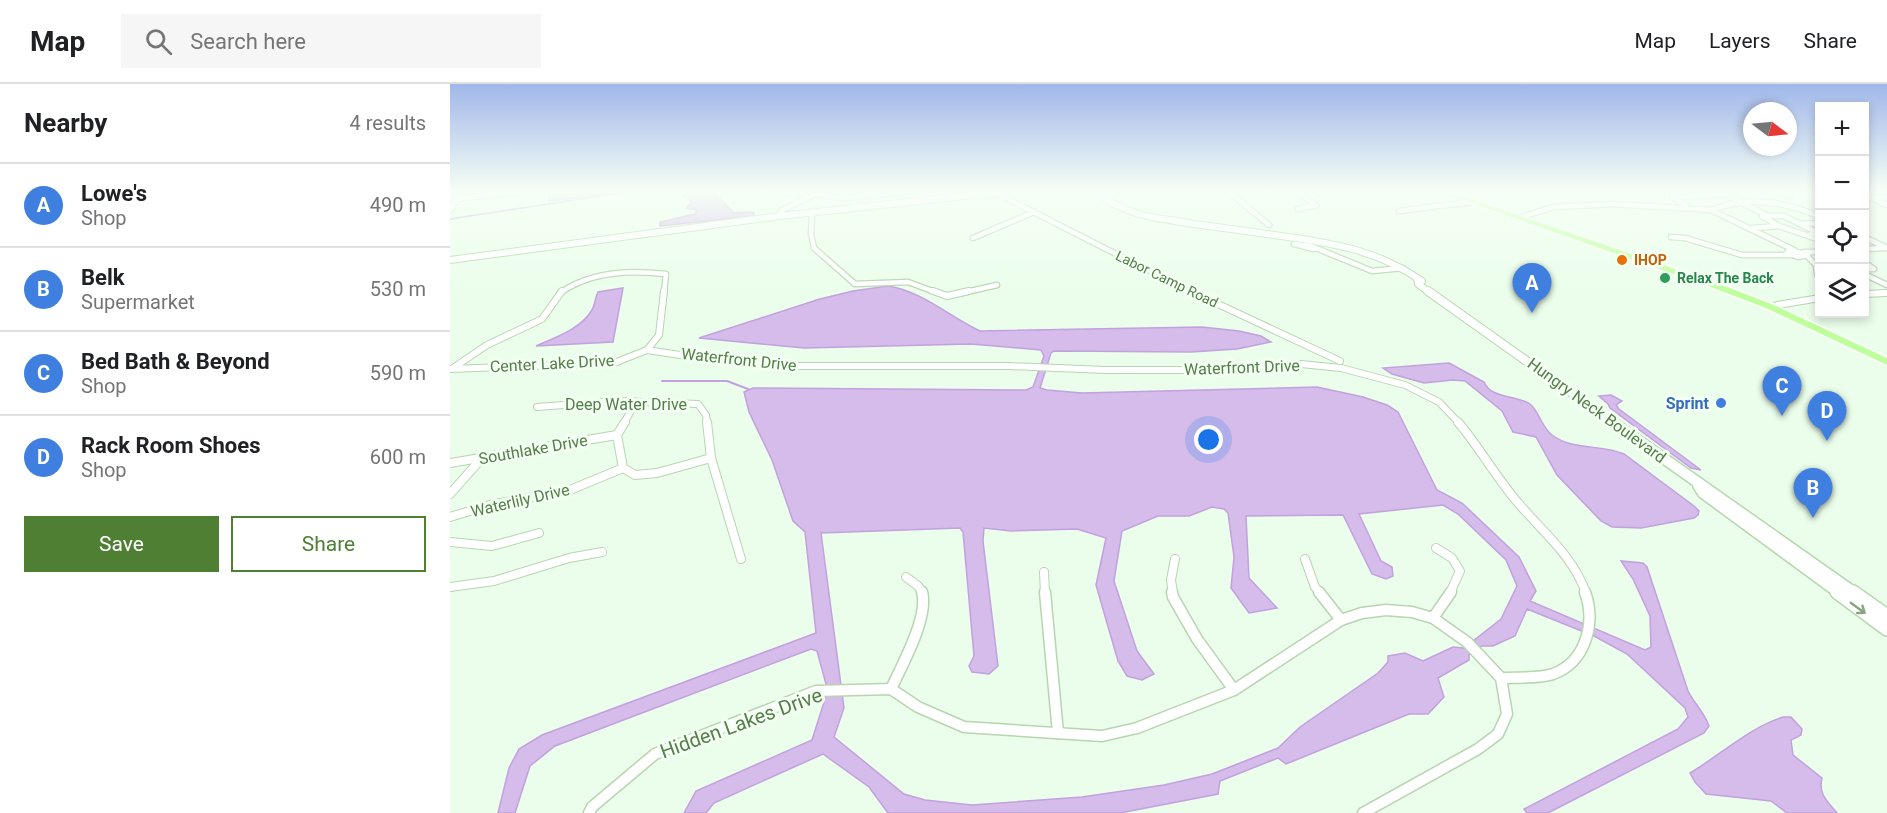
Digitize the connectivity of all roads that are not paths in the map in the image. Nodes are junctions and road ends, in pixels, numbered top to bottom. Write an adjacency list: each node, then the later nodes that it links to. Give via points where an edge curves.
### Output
1 (710, 225): 22 (main road)
2 (811, 225): 27 (street, via 814,249 855,284 908,282 947,296)
3 (1003, 225): 14 (street)
4 (1059, 225): 35 (street, Labor Camp Road, via 1176,285)
5 (1211, 225): 23 (main road, Hungry Neck Boulevard, via 1360,250)
6 (1545, 225): 36 (highway, via 1740,295)
7 (1547, 225): 32 (highway, via 1688,270)
8 (1744, 225): 11 (street)
9 (1802, 225): 12 (street, via 1816,232)
10 (1779, 226): 11 (street); 12 (street)
11 (1750, 228): 21 (street)
12 (1809, 235): 15 (street)
13 (1671, 237): 21 (street, via 1742,255)
14 (973, 238)
15 (1815, 238)
16 (1869, 239): 17 (street)
17 (1887, 248): 19 (street)
18 (1314, 249): 23 (street, via 1372,271)
19 (1869, 249)
20 (1815, 252): 21 (street)
21 (1796, 253): 24 (street); 25 (street)
22 (450, 258)
23 (1402, 268): 45 (main road, Hungry Neck Boulevard, via 1486,334)
24 (1815, 270)
25 (1815, 270)
26 (1869, 276): 28 (street)
27 (997, 285)
28 (1887, 285)
29 (1887, 293): 30 (street)
30 (1869, 294)
31 (1815, 299): 32 (street)
32 (1777, 305): 34 (highway)
33 (647, 350): 37 (street, Center Lake Drive, via 614,363); 37 (street, Center Lake Drive, via 659,334 666,274 650,271 591,278 566,286 555,297 544,319 488,344); 62 (street, Waterfront Drive, via 788,366 1190,370 1312,364 1358,372 1425,393 1460,424 1519,504 1552,537 1581,579 1588,600 1588,631 1582,650 1569,666 1551,675)
34 (1887, 353)
35 (1340, 361)
36 (1887, 362)
37 (451, 368)
38 (636, 402): 39 (street, Deep Water Drive); 40 (street); 42 (street, Deep Water Drive, via 698,404 706,415)
39 (537, 407)
40 (617, 435): 41 (street, Southlake Drive); 44 (street)
41 (482, 458): 43 (street, Southlake Drive); 46 (street)
42 (711, 458): 44 (street, via 635,475); 52 (street, Deep Water Drive)
43 (450, 463)
44 (623, 468): 47 (street, Waterlily Drive, via 570,490)
45 (1696, 483): 58 (main road, Hungry Neck Boulevard, via 1713,491); 61 (main road, Hungry Neck Boulevard, one-way to 61, via 1703,493)
46 (450, 494)
47 (450, 517)
48 (539, 533): 49 (street, via 492,546)
49 (450, 542)
50 (1436, 548): 59 (street, via 1452,558 1460,571 1457,585)
51 (602, 552): 57 (street, via 481,585)
52 (741, 559)
53 (1305, 559): 60 (street, via 1315,587)
54 (1175, 560): 64 (street, via 1173,597)
55 (1044, 572): 65 (street)
56 (906, 577): 63 (street, via 923,594 922,603 915,639)
57 (450, 587)
58 (1887, 616)
59 (1433, 618): 60 (street, via 1386,610); 62 (street, via 1459,635)
60 (1341, 620): 64 (street)
61 (1887, 629)
62 (1501, 678): 67 (street, via 1507,714 1498,734 1447,768)
63 (891, 689): 65 (street, via 918,707 964,727); 66 (street, Hidden Lakes Drive, via 816,691 655,754)
64 (1234, 690): 65 (street, via 1137,728 1102,736)
65 (1058, 733)
66 (589, 813)
67 (1363, 813)

